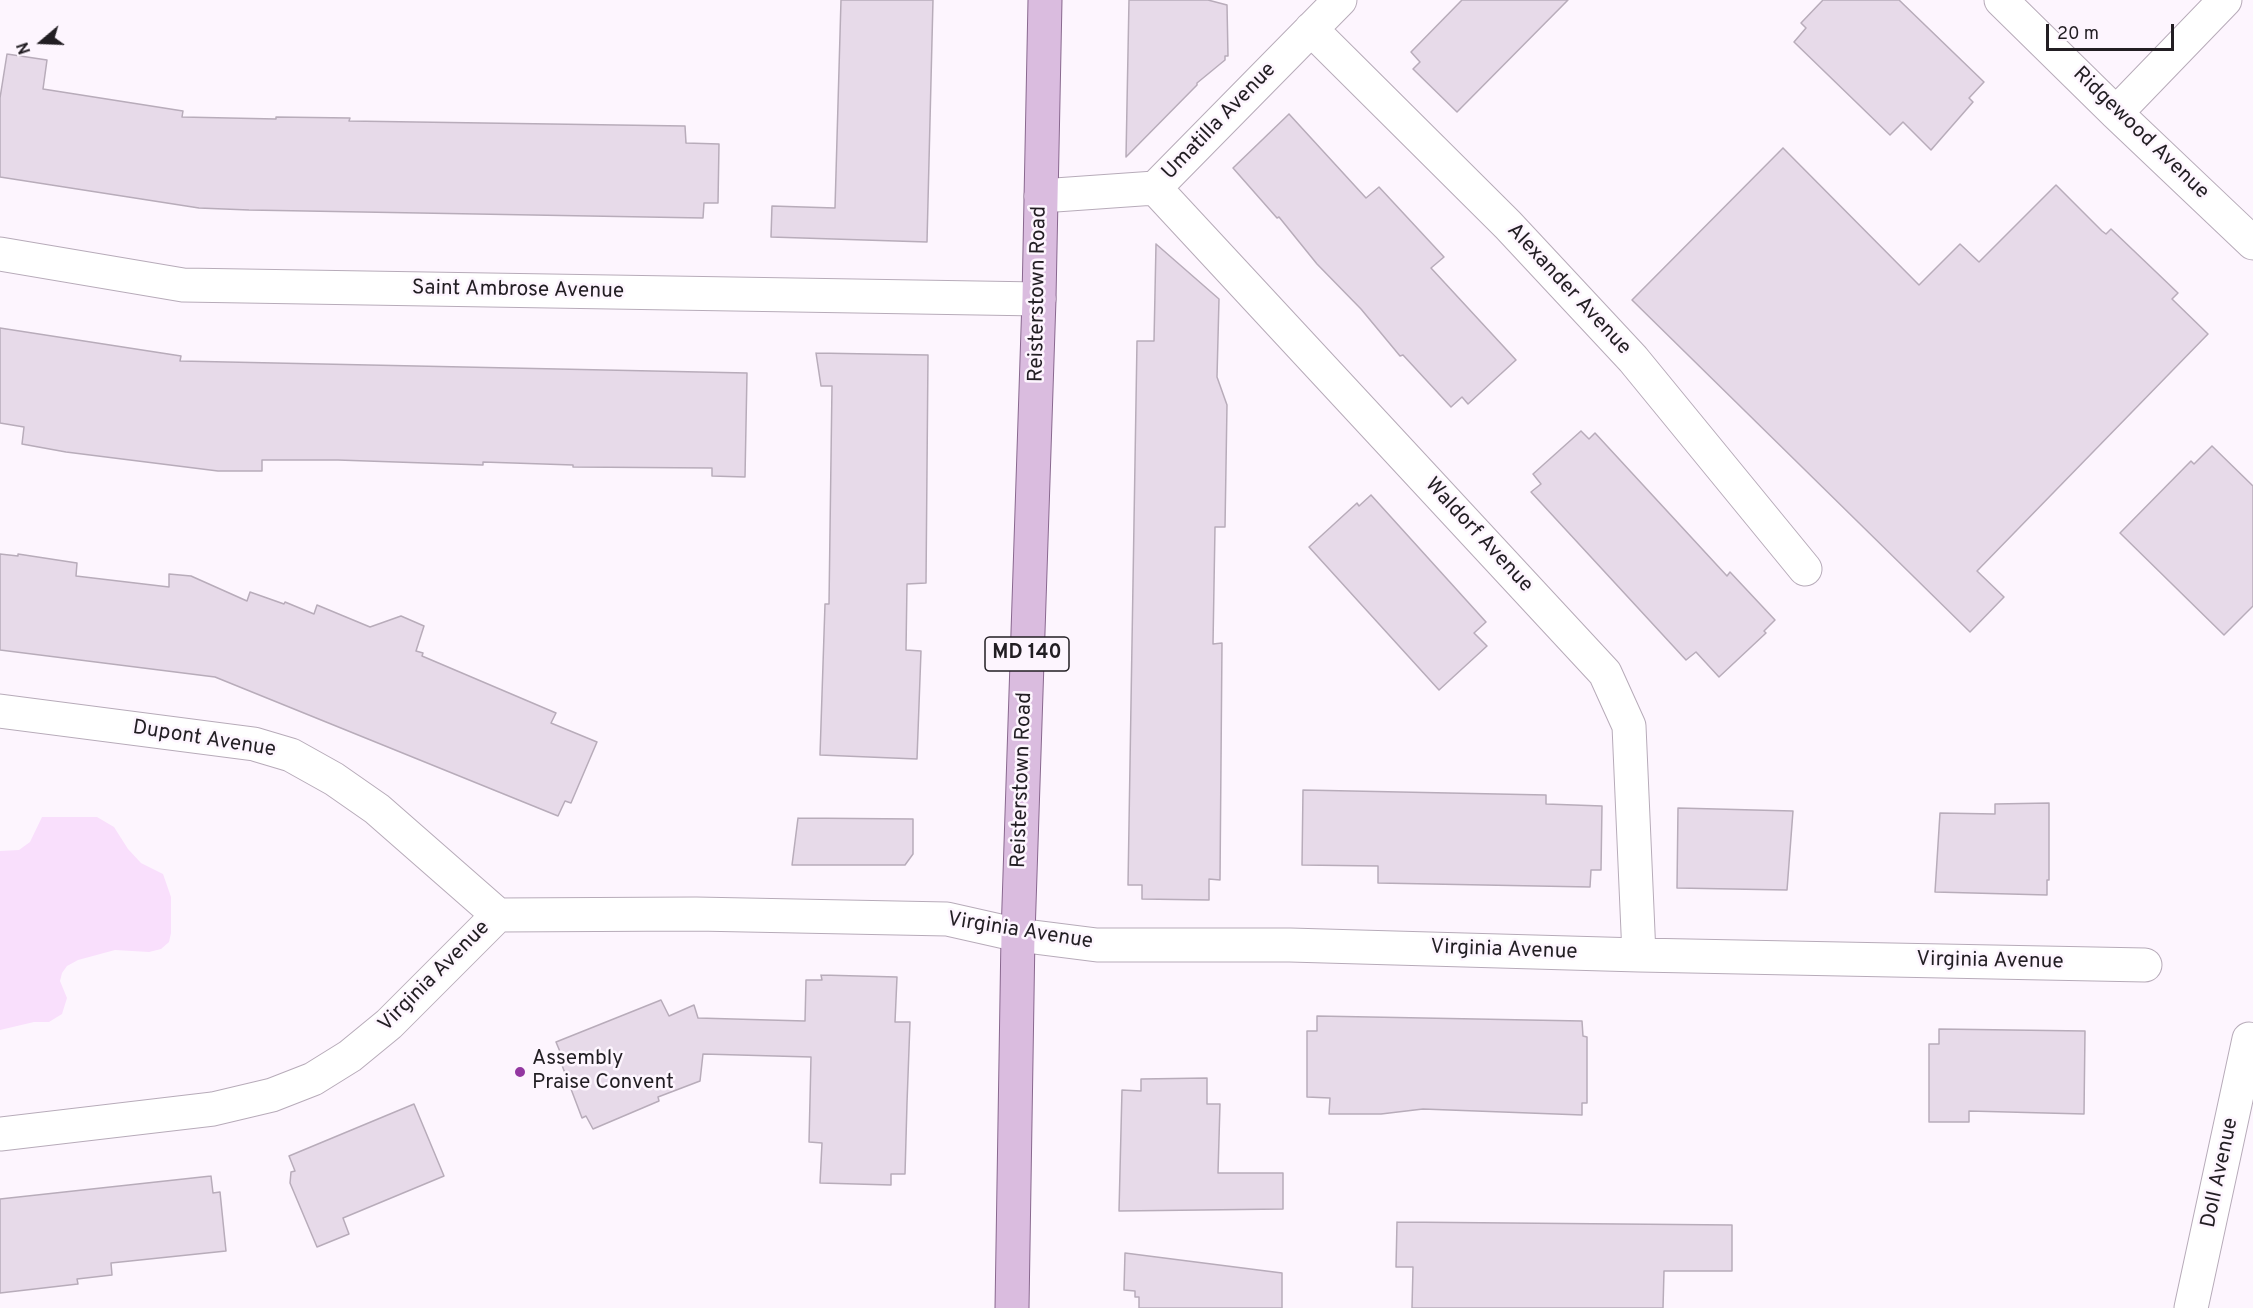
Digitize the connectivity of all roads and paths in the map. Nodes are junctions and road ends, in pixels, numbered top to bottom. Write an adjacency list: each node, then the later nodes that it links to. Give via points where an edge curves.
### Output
1 (1045, 0): 8 (main road, Reisterstown Road / MD 140)
2 (1340, 0): 5 (street, Umatilla Avenue)
3 (2001, 0): 6 (street, Ridgewood Avenue)
4 (2225, 0): 6 (street)
5 (1311, 29): 7 (street, Umatilla Avenue); 12 (street, Alexander Avenue, via 1515,233 1633,359)
6 (2116, 113): 9 (street, Ridgewood Avenue)
7 (1155, 188): 8 (street, Umatilla Avenue); 16 (street, Waldorf Avenue, via 1605,673 1629,726)
8 (1041, 196): 11 (main road, Reisterstown Road / MD 140)
9 (2253, 243)
10 (0, 254): 11 (street, Saint Ambrose Avenue, via 183,285)
11 (1039, 299): 15 (main road, Reisterstown Road / MD 140)
12 (1805, 569)
13 (0, 711): 14 (street, Dupont Avenue, via 254,744 291,755 377,809)
14 (498, 915): 15 (street, Virginia Avenue, via 947,919); 19 (street, Virginia Avenue, via 389,1024 350,1056 313,1079 272,1095 213,1109)
15 (1018, 935): 16 (street, Virginia Avenue, via 1097,945 1290,945); 20 (main road, Reisterstown Road / MD 140)
16 (1639, 956): 17 (street, Virginia Avenue)
17 (2145, 965)
18 (2249, 1039): 21 (street, Doll Avenue)
19 (0, 1134)
20 (1012, 1308)
21 (2191, 1308)

